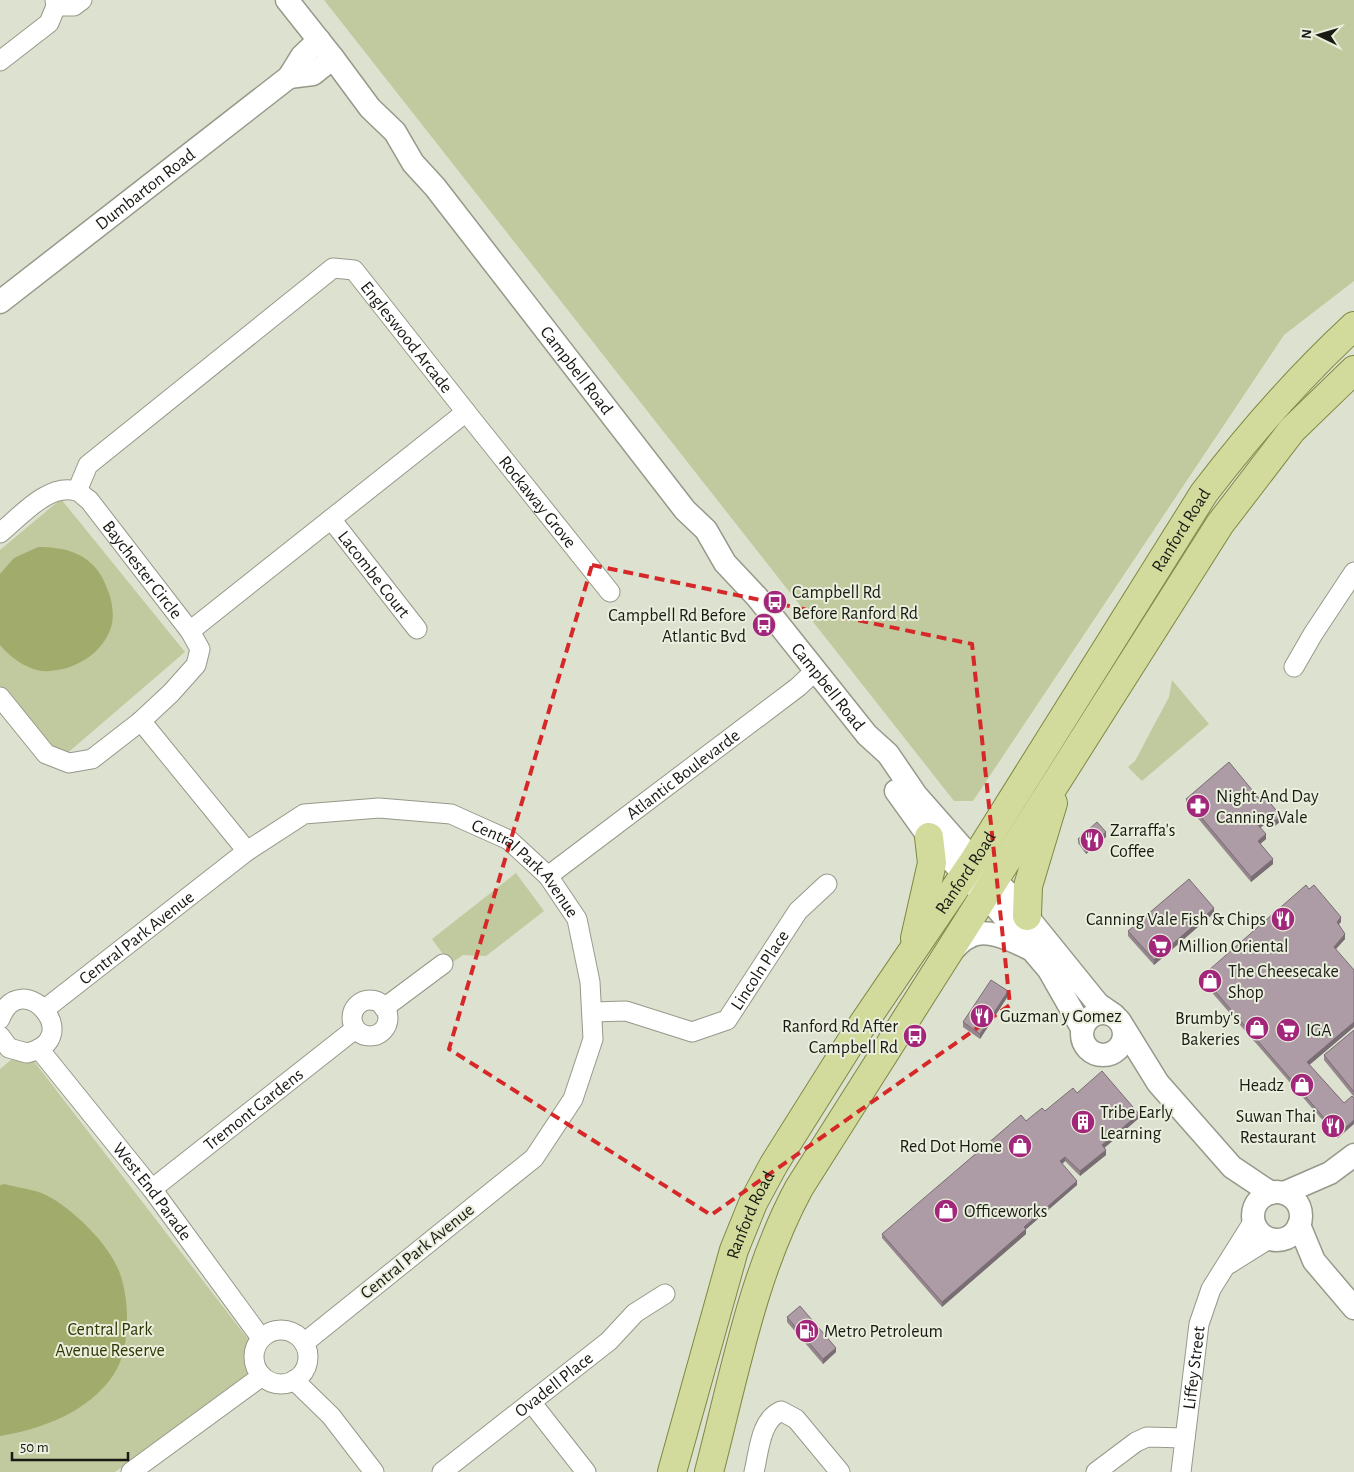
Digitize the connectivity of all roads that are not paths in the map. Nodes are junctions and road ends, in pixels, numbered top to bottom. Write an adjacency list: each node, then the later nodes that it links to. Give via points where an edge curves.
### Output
1 (82, 0): 3 (street, via 74,6)
2 (287, 0): 4 (street, Campbell Road)
3 (55, 3): 6 (street, via 49,23)
4 (319, 40): 5 (street, Campbell Road); 7 (street, Dumbarton Road, via 302,56)
5 (334, 58): 7 (street, via 313,74); 20 (street, Campbell Road, via 370,108 395,132 413,163 435,187 685,510 706,530 725,563 758,597)
6 (0, 61)
7 (288, 77): 8 (street, Dumbarton Road)
8 (0, 302)
9 (1354, 326): 27 (main road, Ranford Road, via 1320,357 1238,448 1204,493)
10 (1354, 370): 24 (main road, Ranford Road, via 1292,430 1220,524)
11 (466, 412): 12 (street, Engleswood Arcade, via 354,270 333,268 88,465); 13 (street); 16 (street, Rockaway Grove)
12 (77, 491): 14 (street, via 57,491); 18 (street, Baychester Circle, via 89,500)
13 (331, 519): 17 (street, Lacombe Court); 18 (street)
14 (1, 529)
15 (1354, 572): 19 (street)
16 (610, 592)
17 (417, 630)
18 (190, 631): 22 (street, Baychester Circle, via 200,649 196,664)
19 (1294, 667)
20 (815, 671): 23 (street, Campbell Road); 28 (street, Atlantic Boulevarde)
21 (0, 696): 22 (street, Baychester Circle, via 46,754 69,763 92,759)
22 (142, 721): 26 (street)
23 (870, 739): 25 (street, Campbell Road, via 878,766); 27 (street, Campbell Road, via 888,754)
24 (1063, 771): 30 (main road, Ranford Road, via 1012,849); 31 (main road, via 1028,886)
25 (929, 837): 27 (street, Campbell Road); 33 (main road, via 932,863)
26 (247, 851): 28 (street, Central Park Avenue, via 304,814 379,808 452,814 509,840); 37 (street, Central Park Avenue)
27 (970, 867): 30 (street, Campbell Road); 33 (main road, Ranford Road)
28 (548, 876): 38 (street, Central Park Avenue, via 577,919)
29 (827, 884): 38 (street, Lincoln Place, via 798,911 727,1020 692,1032 626,1011)
30 (991, 888): 31 (street, Campbell Road); 32 (street, Campbell Road); 34 (main road, Ranford Road)
31 (1027, 916): 39 (street, Campbell Road, via 1098,1004)
32 (1034, 951): 34 (street, Campbell Road, via 1004,937 976,934 967,937); 40 (street, Campbell Road, via 1049,970)
33 (910, 956): 67 (main road, Ranford Road, via 796,1127 753,1202 719,1300)
34 (946, 957): 68 (main road, Ranford Road, via 787,1210 753,1305)
35 (443, 964): 48 (street, Tremont Gardens, via 384,1008 388,1019 383,1031 365,1036 355,1029)
36 (3, 1008): 37 (street, via 32,1000)
37 (46, 1009): 42 (street, via 52,1026 51,1035)
38 (593, 1012): 58 (street, Central Park Avenue, via 593,1039 573,1100 534,1158)
39 (1119, 1022): 40 (street, via 1099,1013); 43 (street, via 1124,1036 1118,1049); 44 (street, Campbell Road)
40 (1082, 1028): 43 (street, via 1087,1048 1098,1055)
41 (1, 1039): 42 (street, via 18,1052 27,1054)
42 (38, 1050): 48 (street, West End Parade)
43 (1106, 1055): 44 (street, Campbell Road)
44 (1158, 1083): 46 (street, Campbell Road)
45 (1354, 1155): 47 (street)
46 (1232, 1167): 49 (street, Campbell Road); 50 (street, Campbell Road)
47 (1330, 1173): 49 (street); 51 (street)
48 (152, 1189): 57 (street, West End Parade)
49 (1277, 1193): 50 (street, via 1259,1199); 51 (street, Campbell Road, via 1295,1200)
50 (1253, 1218): 52 (street, Campbell Road, via 1256,1229); 54 (street, Liffey Street)
51 (1300, 1218): 52 (street, via 1292,1235); 53 (street, Campbell Road)
52 (1273, 1240): 53 (street, Campbell Road); 54 (street, Liffey Street)
53 (1314, 1261): 56 (street, Campbell Road)
54 (1224, 1268): 62 (street, Liffey Street, via 1211,1289 1199,1324)
55 (665, 1294): 61 (street, Ovadell Place, via 634,1313 609,1341)
56 (1354, 1308)
57 (261, 1338): 58 (street, via 275,1330 284,1330 293,1332); 59 (street, via 254,1356)
58 (304, 1343): 60 (street, via 308,1358 306,1368)
59 (262, 1376): 60 (street, via 274,1383); 63 (street)
60 (294, 1380): 64 (street, via 331,1416)
61 (531, 1402): 65 (street, Ovadell Place); 66 (street)
62 (1185, 1438): 71 (street, via 1147,1437); 72 (street, Liffey Street)
63 (137, 1470)
64 (374, 1472)
65 (442, 1472)
66 (586, 1472)
67 (672, 1472)
68 (710, 1472)
69 (754, 1472): 70 (street, via 767,1423 772,1415 781,1411 796,1419)
70 (840, 1472)
71 (1096, 1472)
72 (1181, 1472)

